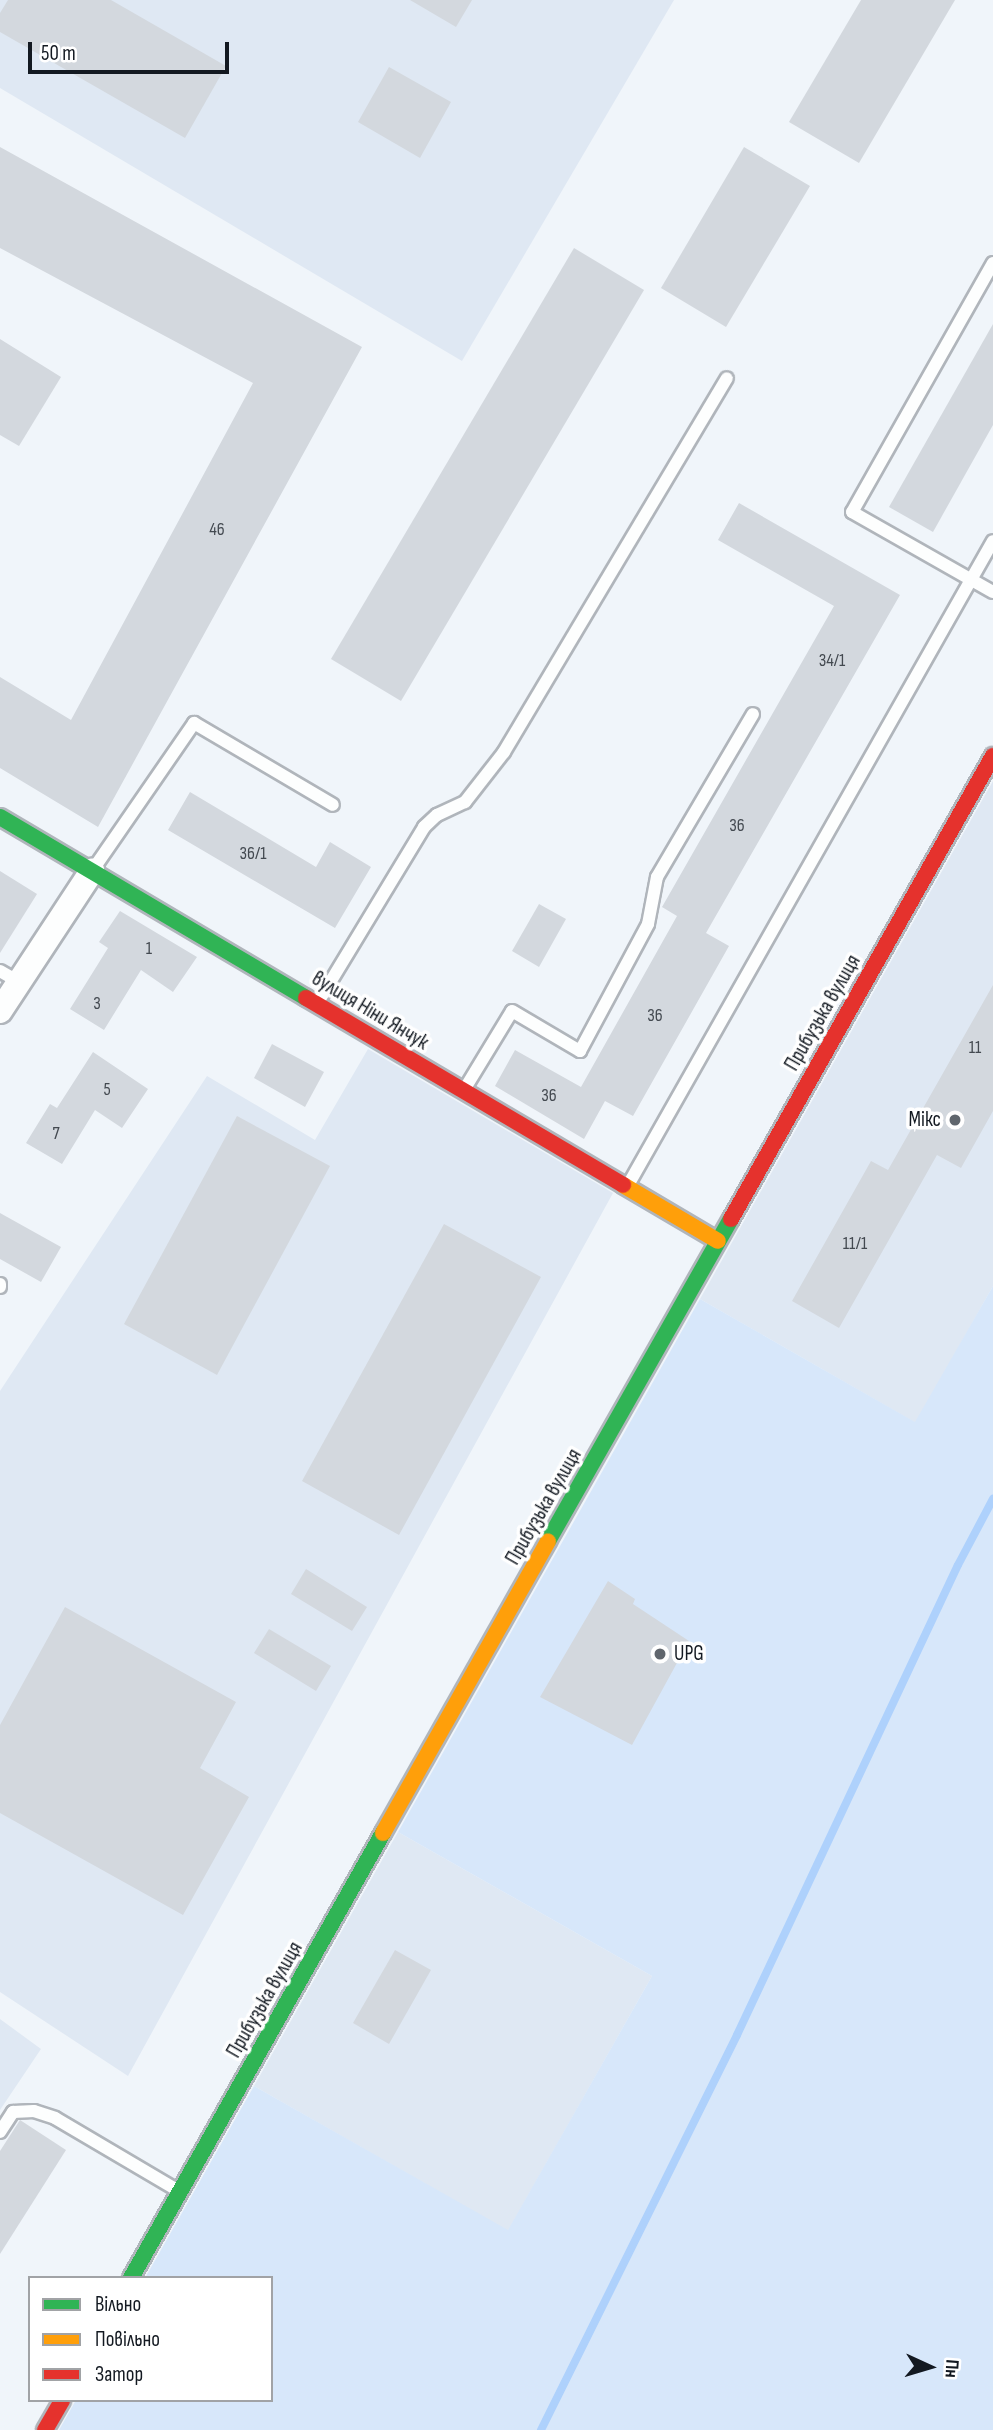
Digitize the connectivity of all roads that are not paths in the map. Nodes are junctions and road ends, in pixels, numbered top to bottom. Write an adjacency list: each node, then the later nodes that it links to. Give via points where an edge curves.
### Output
1 (993, 263): 4 (lane, via 852,512)
2 (727, 378): 12 (lane, via 504,752 465,802 424,827)
3 (993, 541): 4 (lane)
4 (971, 580): 5 (lane); 15 (lane)
5 (993, 592)
6 (752, 714): 14 (lane, via 657,877 648,924 579,1051 512,1011)
7 (993, 756): 16 (street, Прибузька вулиця)
8 (333, 805): 10 (lane, via 194,723)
9 (0, 817): 10 (street, вулиця Ніни Янчук)
10 (92, 871): 11 (street); 12 (street, вулиця Ніни Янчук)
11 (10, 976): 13 (street)
12 (317, 1004): 14 (street, вулиця Ніни Янчук)
13 (0, 1011)
14 (464, 1090): 15 (street, вулиця Ніни Янчук)
15 (627, 1187): 16 (street, вулиця Ніни Янчук)
16 (718, 1241): 18 (street, Прибузька вулиця)
17 (0, 2132): 18 (lane, via 13,2112 34,2111 55,2118)
18 (180, 2192): 19 (street, Прибузька вулиця)
19 (132, 2276)
20 (61, 2402): 21 (street)
21 (45, 2430)

